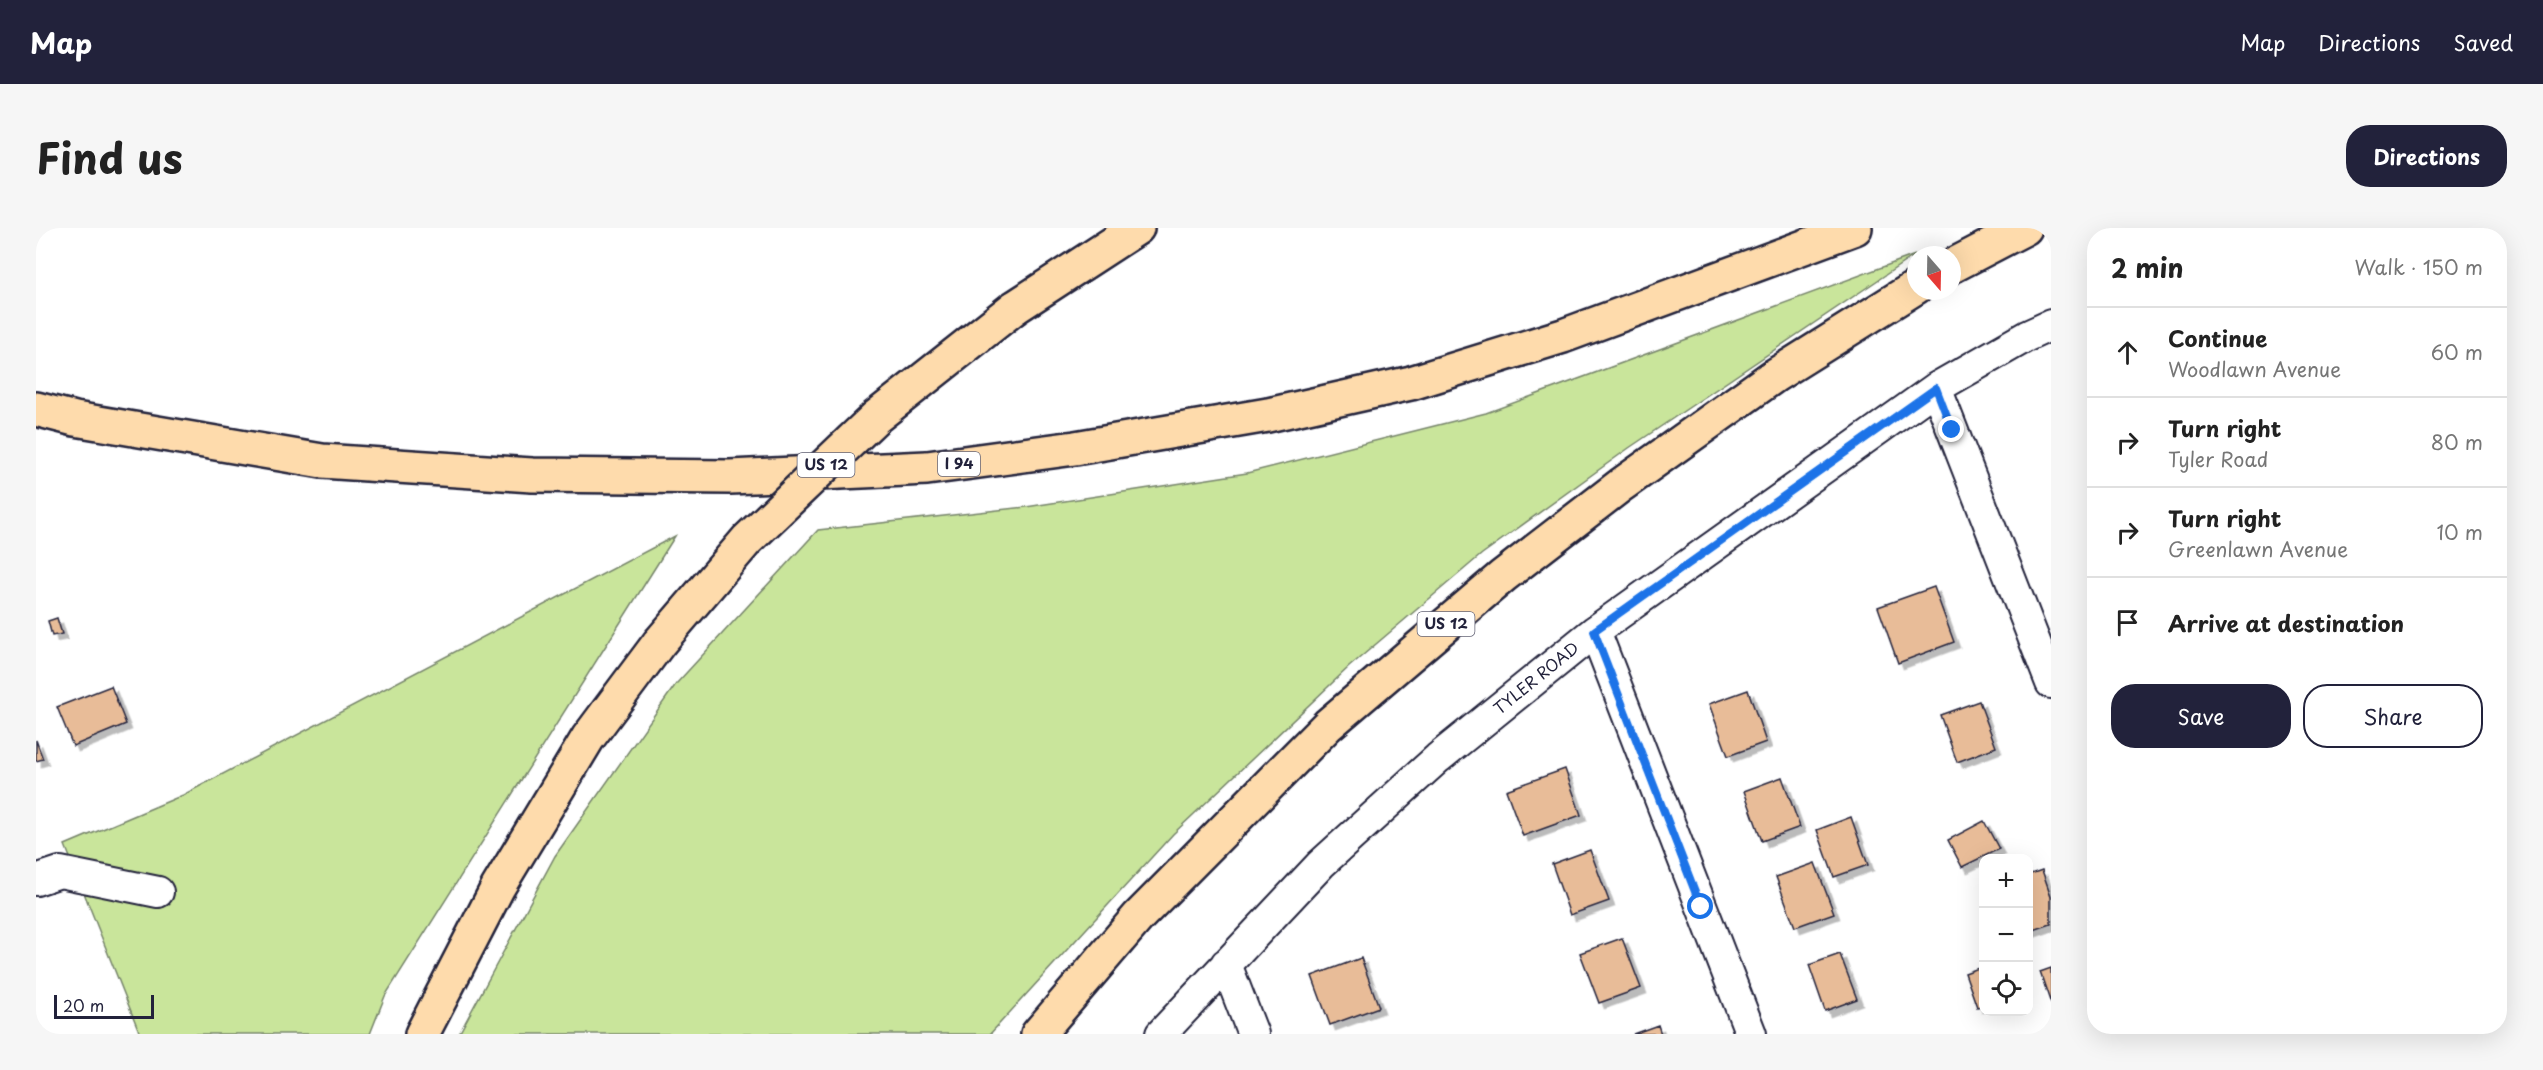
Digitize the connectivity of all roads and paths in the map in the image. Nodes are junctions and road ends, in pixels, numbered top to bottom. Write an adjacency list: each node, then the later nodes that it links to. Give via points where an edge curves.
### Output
1 (1137, 228): 14 (highway, US 12, bridge, via 1014,308 876,417 747,540 659,643 588,738 498,887)
2 (1855, 228): 8 (highway, I 94, via 1563,336 1412,382 1268,415 927,468 730,477 497,473 322,461)
3 (2025, 228): 4 (highway)
4 (1961, 261)
5 (1907, 293): 15 (highway, US 12, via 1774,376 1621,485 1494,583 1328,725 1139,916)
6 (2051, 325): 7 (street, TYLER ROAD)
7 (1936, 388): 9 (street, TYLER ROAD); 10 (street)
8 (36, 409)
9 (1594, 631): 13 (street, TYLER ROAD, via 1429,766 1321,864); 18 (street)
10 (2051, 683)
11 (36, 880): 12 (street, via 60,872)
12 (158, 892)
13 (1226, 964): 16 (street, TYLER ROAD); 17 (street)
14 (422, 1034)
15 (1038, 1034)
16 (1161, 1034)
17 (1252, 1034)
18 (1751, 1034)

